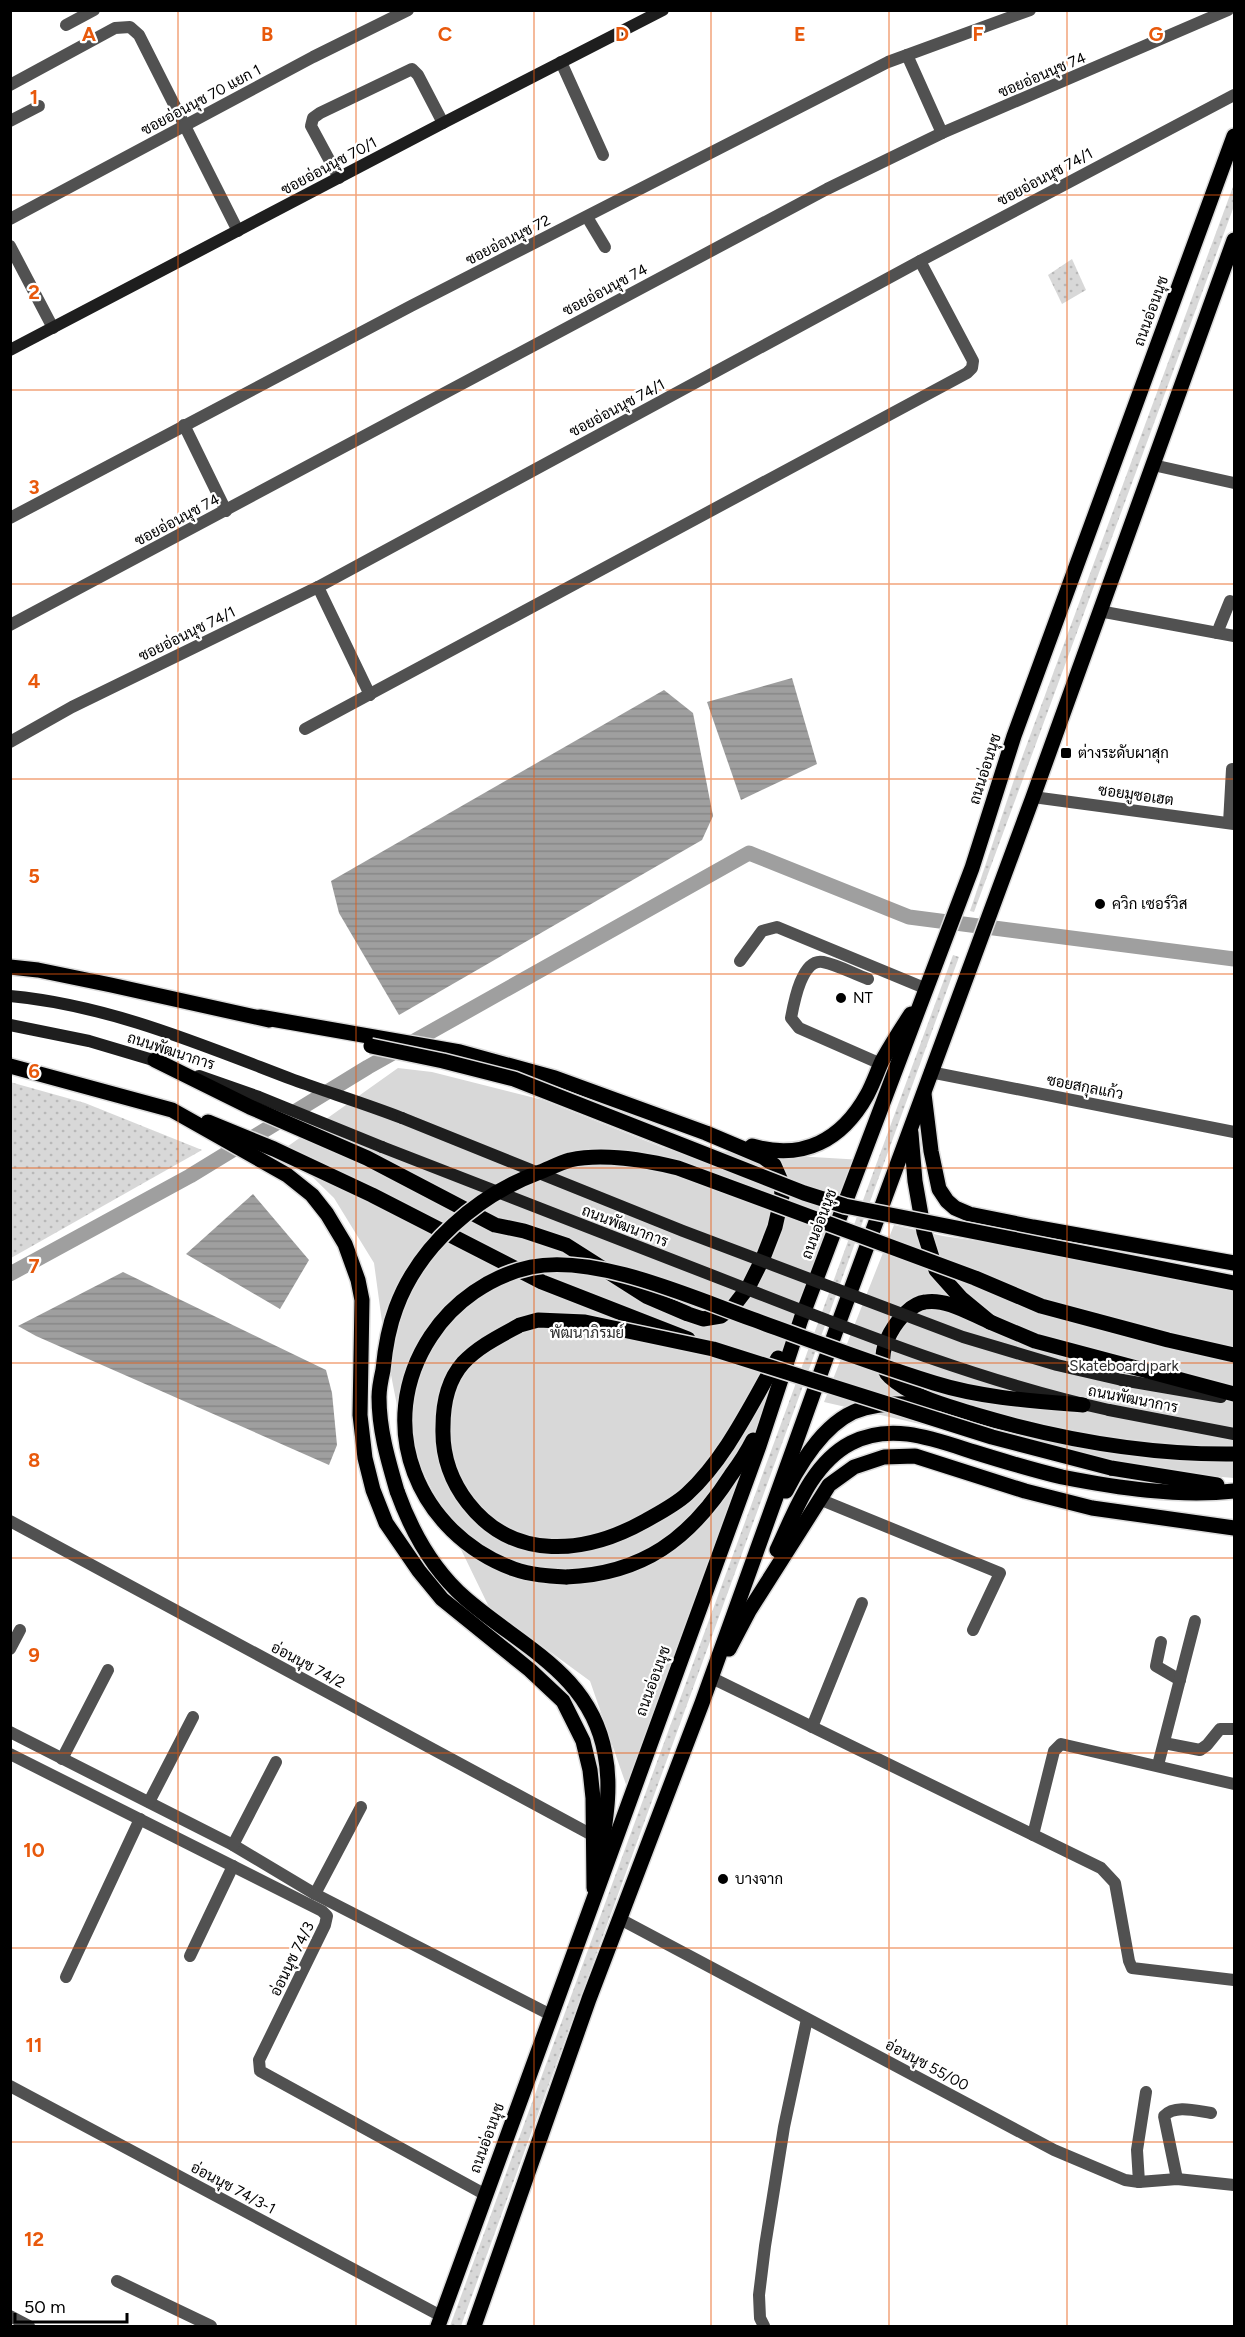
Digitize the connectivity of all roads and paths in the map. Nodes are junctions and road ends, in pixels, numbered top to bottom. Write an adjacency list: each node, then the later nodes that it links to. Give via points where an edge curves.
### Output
1 (94, 10): 6 (street)
2 (408, 10): 14 (street, ซอยอ่อนนุช 70 แยก 1)
3 (663, 10): 8 (main road, ซอยอ่อนนุช 70/1)
4 (1030, 10): 7 (street, ซอยอ่อนนุช 72)
5 (1228, 10): 15 (street, ซอยอ่อนนุช 74)
6 (66, 24)
7 (907, 55): 15 (street); 19 (street, ซอยอ่อนนุช 72)
8 (561, 63): 13 (main road, ซอยอ่อนนุช 70/1); 17 (street)
9 (10, 85): 14 (street, via 116,28 130,27 139,35)
10 (1234, 95): 26 (street, ซอยอ่อนนุช 74/1)
11 (39, 106): 12 (street)
12 (10, 121)
13 (443, 123): 18 (main road, ซอยอ่อนนุช 70/1); 18 (street, via 412,69 320,114 313,118 311,126)
14 (183, 127): 20 (street, ซอยอ่อนนุช 70 แยก 1); 21 (street)
15 (942, 133): 32 (street, ซอยอ่อนนุช 74, via 817,194)
16 (1234, 136): 49 (main road, ถนนอ่อนนุช, via 1014,736 972,868)
17 (603, 155)
18 (339, 178): 21 (main road, ซอยอ่อนนุช 70/1)
19 (587, 217): 24 (street); 29 (street, ซอยอ่อนนุช 72)
20 (10, 219)
21 (237, 231): 27 (main road, ซอยอ่อนนุช 70/1)
22 (1234, 240): 25 (main road)
23 (10, 246): 27 (street)
24 (605, 247)
25 (1231, 259): 30 (main road)
26 (920, 261): 34 (street, ซอยอ่อนนุช 74/1); 40 (street, via 973,361 967,373)
27 (53, 328): 28 (main road, ซอยอ่อนนุช 70/1)
28 (10, 350)
29 (184, 425): 32 (street); 33 (street, ซอยอ่อนนุช 72)
30 (1153, 465): 31 (street); 36 (main road)
31 (1234, 483)
32 (226, 512): 37 (street, ซอยอ่อนนุช 74)
33 (10, 518)
34 (318, 588): 40 (street); 42 (street, ซอยอ่อนนุช 74/1, via 72,707)
35 (1230, 601): 38 (street)
36 (1099, 611): 38 (street); 44 (main road)
37 (10, 625)
38 (1217, 633): 39 (street)
39 (1234, 636)
40 (370, 695): 41 (street)
41 (305, 729)
42 (10, 742)
43 (1232, 769): 45 (street)
44 (1034, 797): 45 (street, ซอยมูซอเฮต); 56 (main road)
45 (1232, 824)
46 (740, 961): 49 (street, via 762,931 777,927)
47 (10, 967): 52 (main road)
48 (868, 979): 54 (street, via 822,962 814,963 806,969 791,1018 799,1028)
49 (926, 991): 54 (main road); 65 (main road, ถนนอ่อนนุช)
50 (10, 996): 71 (main road, ถนนพัฒนาการ, bridge, via 98,1012 180,1035 963,1336 1122,1380)
51 (10, 1025): 53 (main road, ถนนพัฒนาการ)
52 (375, 1042): 62 (main road, via 460,1052 555,1078); 64 (main road, bridge, via 514,1079 845,1206)
53 (155, 1060): 59 (main road)
54 (881, 1064): 62 (main road, via 849,1123 836,1135 804,1149 760,1149)
55 (10, 1066): 58 (main road)
56 (930, 1072): 57 (main road); 61 (street, ซอยสกุลแก้ว)
57 (923, 1091): 60 (main road); 63 (main road, via 939,1189 955,1208 1022,1225)
58 (190, 1118): 67 (main road, bridge, via 274,1149 542,1282); 105 (main road, via 287,1175 312,1195 345,1244 362,1300 360,1415 365,1458 386,1523 442,1599 563,1701 583,1741 590,1770)
59 (311, 1126): 62 (main road, via 495,1225 566,1245 646,1296 703,1319 721,1316 749,1286 775,1227 782,1196 774,1165); 73 (main road, ถนนพัฒนาการ, bridge, via 382,1147 945,1364)
60 (911, 1126): 66 (main road, via 915,1181 936,1270); 80 (main road)
61 (1234, 1132)
62 (706, 1133)
63 (1234, 1263)
64 (1234, 1282)
65 (801, 1319): 67 (main road, bridge, via 714,1465 685,1496 656,1516 610,1538 538,1546 520,1542 487,1525 461,1494 444,1455 444,1400 462,1364 485,1344 538,1320 585,1322); 69 (main road, ถนนอ่อนนุช)
66 (990, 1323): 70 (main road, via 1035,1341); 72 (main road, via 944,1303 924,1302 911,1308 888,1337 882,1364 888,1376 904,1388)
67 (713, 1349): 76 (main road, bridge, via 992,1437 1111,1468)
68 (1234, 1355): 110 (main road, bridge, via 1041,1306 678,1168 647,1161 570,1160 502,1189 481,1203 440,1240 414,1271 396,1307 385,1344 379,1396 382,1437 397,1491 421,1544 441,1572 465,1598 550,1662 578,1689 591,1712 600,1732 608,1781)
69 (779, 1386): 73 (main road, bridge, via 751,1444 720,1492 688,1528 645,1560 595,1576 540,1575 488,1558 438,1515 419,1486 409,1457 405,1405 411,1378 443,1317 482,1287 530,1268 571,1264 646,1280 937,1384 1029,1401); 110 (main road, ถนนอ่อนนุช)
70 (1234, 1394)
71 (1234, 1399)
72 (942, 1404): 75 (main road, via 1084,1442); 80 (main road, via 894,1403 863,1408 829,1430 791,1481)
73 (1083, 1404): 74 (main road, ถนนพัฒนาการ, bridge)
74 (1234, 1434)
75 (1234, 1454)
76 (1234, 1490): 82 (main road, via 1177,1492 1071,1478 922,1436 902,1433 863,1438 837,1453 806,1488)
77 (819, 1499): 79 (main road, via 829,1485 854,1467 898,1455 922,1458 1092,1508); 82 (main road); 85 (street, via 1000,1573)
78 (10, 1521): 105 (street, อ่อนนุช 74/2)
79 (1234, 1528)
80 (741, 1593): 91 (main road)
81 (862, 1603): 93 (street)
82 (749, 1611): 89 (main road)
83 (1195, 1621): 90 (street)
84 (20, 1630): 87 (street)
85 (973, 1630)
86 (1161, 1642): 90 (street, via 1156,1666)
87 (10, 1649)
88 (108, 1670): 98 (street)
89 (714, 1679): 91 (main road); 93 (street)
90 (1180, 1680): 96 (street)
91 (702, 1703): 111 (main road)
92 (193, 1717): 102 (street)
93 (813, 1727): 106 (street)
94 (1234, 1729): 96 (street, via 1220,1729 1200,1750)
95 (10, 1732): 98 (street)
96 (1164, 1743): 100 (street)
97 (10, 1754): 104 (street, อ่อนนุช 74/3)
98 (62, 1759): 102 (street)
99 (276, 1762): 107 (street)
100 (1158, 1766): 101 (street); 106 (street, via 1061,1744 1054,1751)
101 (1234, 1784)
102 (149, 1802): 107 (street)
103 (361, 1807): 109 (street)
104 (140, 1819): 108 (street, อ่อนนุช 74/3); 113 (street)
105 (592, 1835): 110 (main road)
106 (1033, 1835): 114 (street, via 1101,1868 1115,1883 1132,1968)
107 (233, 1845): 109 (street)
108 (233, 1866): 112 (street); 123 (street, อ่อนนุช 74/3, via 327,1917 259,2060 260,2071)
109 (315, 1894): 115 (street)
110 (594, 1897): 115 (main road, ถนนอ่อนนุช)
111 (620, 1919): 116 (street, อ่อนนุช 55/00); 129 (main road)
112 (190, 1956)
113 (66, 1977)
114 (1234, 1980)
115 (551, 2015): 123 (main road, ถนนอ่อนนุช)
116 (807, 2019): 121 (street, อ่อนนุช 55/00, via 1054,2150 1119,2178); 130 (street, via 765,2246 759,2295)
117 (10, 2086): 126 (street, อ่อนนุช 74/3-1)
118 (1146, 2092): 121 (street, via 1137,2150)
119 (1211, 2113): 120 (street, via 1178,2109 1164,2116)
120 (1176, 2179): 121 (street, อ่อนนุช 55/00); 122 (street, อ่อนนุช 55/00)
121 (1139, 2182)
122 (1234, 2185)
123 (486, 2195): 126 (main road, ถนนอ่อนนุช)
124 (117, 2282): 128 (street)
125 (10, 2316): 127 (street)
126 (439, 2321)
127 (29, 2326)
128 (211, 2326)
129 (474, 2326)
130 (764, 2326)

